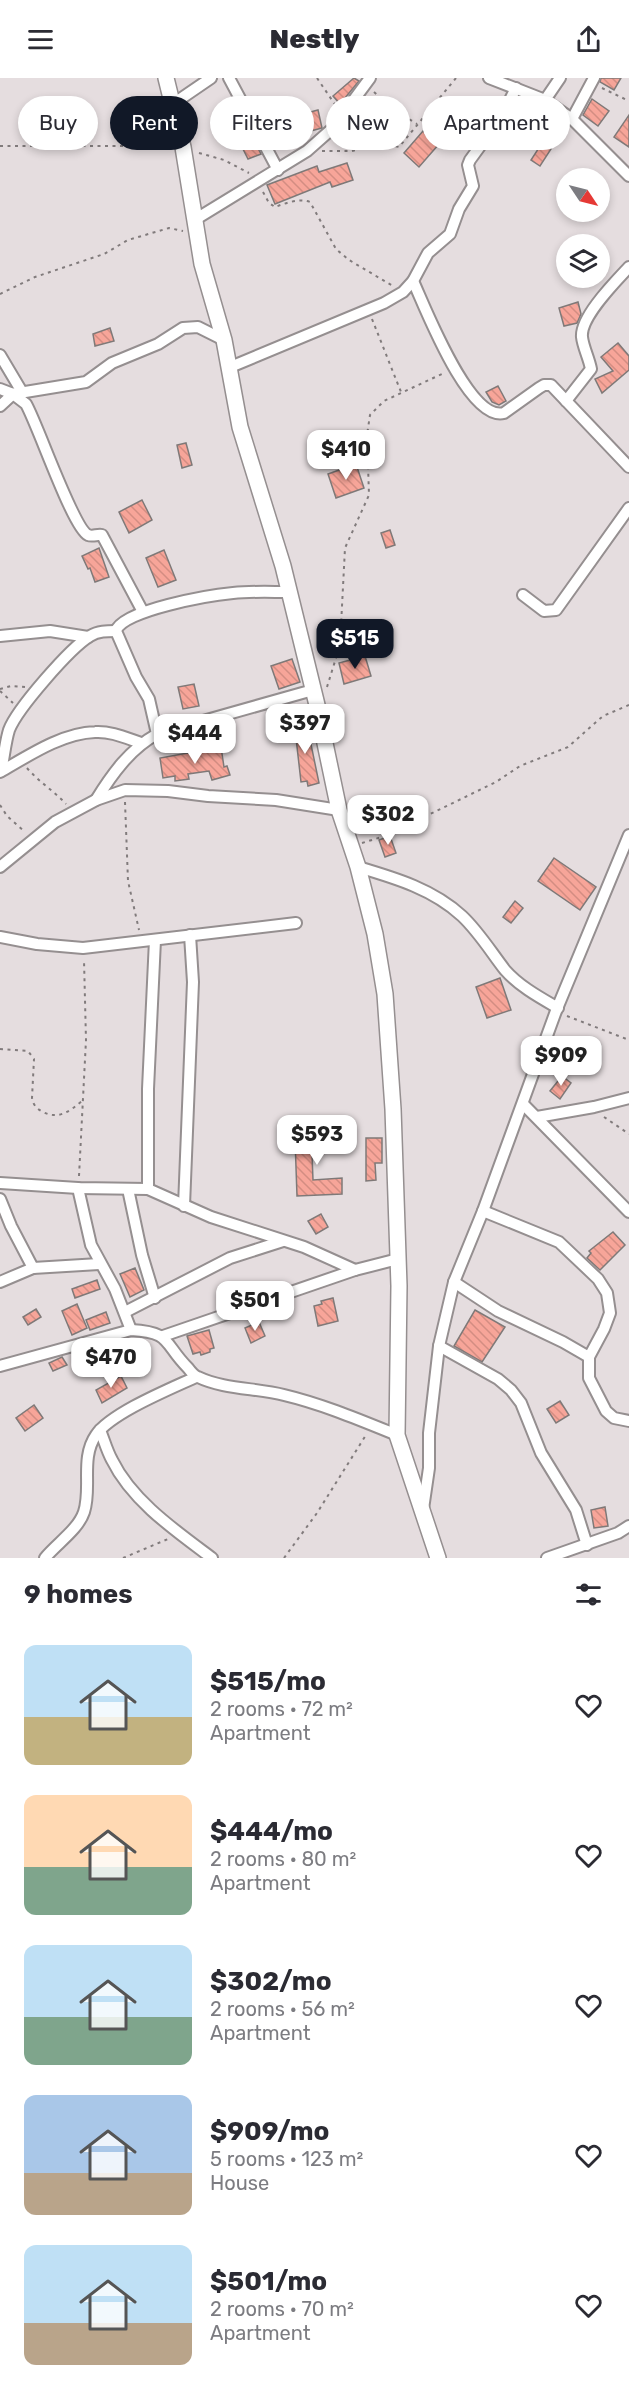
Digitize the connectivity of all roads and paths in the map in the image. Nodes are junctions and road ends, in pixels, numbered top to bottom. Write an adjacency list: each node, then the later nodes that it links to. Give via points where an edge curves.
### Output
1 (166, 78): 11 (street)
2 (211, 78): 12 (street)
3 (229, 78): 26 (street)
4 (317, 78): 13 (path)
5 (456, 78): 19 (path)
6 (489, 78): 10 (street)
7 (560, 78): 16 (street)
8 (593, 80): 17 (path); 18 (street)
9 (368, 81): 14 (street); 19 (path, via 394,110)
10 (516, 88): 15 (street); 32 (street, via 502,116 470,160 473,186 452,230 430,251)
11 (170, 96)
12 (184, 96)
13 (329, 96)
14 (357, 96)
15 (535, 96)
16 (548, 96)
17 (629, 100)
18 (572, 119): 27 (street)
19 (418, 125): 25 (path, via 399,147 381,143 352,151)
20 (326, 133): 25 (street)
21 (110, 144): 22 (path)
22 (0, 146)
23 (184, 150): 29 (street)
24 (188, 150): 28 (path, via 224,160)
25 (307, 151): 26 (street)
26 (278, 170): 28 (street)
27 (629, 176)
28 (260, 181): 29 (street); 33 (path, via 272,206 310,202 336,249)
29 (196, 219): 30 (street)
30 (198, 240): 34 (path, via 181,230 155,231); 36 (street)
31 (629, 267): 43 (street, via 598,301 583,327 582,338 591,369)
32 (412, 281): 33 (street); 39 (street)
33 (403, 292): 35 (street)
34 (0, 294)
35 (367, 309): 38 (street); 42 (path)
36 (224, 340): 38 (street); 41 (street, via 198,327 183,328 158,344 112,363 86,382)
37 (0, 355): 41 (street)
38 (228, 368): 47 (street, via 240,427)
39 (454, 369): 42 (path); 43 (street, via 492,413 504,413 544,385 551,385)
40 (0, 389): 41 (street)
41 (18, 393): 44 (street); 49 (street, via 29,409 63,493 84,531 102,536)
42 (402, 393): 55 (path, via 379,404 368,421 369,495 345,548 340,645)
43 (566, 400): 45 (street)
44 (0, 406)
45 (629, 467)
46 (629, 508): 48 (street, via 560,608 544,611)
47 (289, 592): 49 (street, via 234,592); 55 (street)
48 (523, 596)
49 (143, 612): 50 (street, via 126,619)
50 (116, 631): 52 (street); 58 (street, via 149,699)
51 (0, 636): 52 (street, via 50,631)
52 (88, 637): 53 (street)
53 (42, 684): 54 (path); 57 (street)
54 (0, 690): 57 (path)
55 (320, 690): 58 (street); 65 (street)
56 (629, 705): 69 (path, via 603,717 568,747 520,766 496,782 385,836)
57 (21, 711): 61 (street, via 9,730)
58 (156, 734): 59 (street)
59 (141, 743): 60 (street, via 94,731 70,737); 63 (street)
60 (20, 760): 61 (street); 66 (path)
61 (1, 771)
62 (124, 790): 63 (street); 65 (street, via 276,800); 76 (path, via 128,881)
63 (96, 800): 66 (street)
64 (0, 805): 68 (path)
65 (339, 810): 69 (street)
66 (74, 813): 68 (street)
67 (629, 836): 78 (street)
68 (33, 840): 70 (street)
69 (351, 846): 71 (street)
70 (0, 867)
71 (358, 867): 78 (street, via 436,896 483,938 506,972); 96 (street, via 386,994)
72 (296, 923): 73 (street)
73 (190, 935): 75 (street); 92 (street, via 194,982)
74 (0, 937): 77 (street)
75 (155, 940): 76 (street); 90 (street)
76 (141, 942): 77 (street)
77 (83, 948): 82 (path, via 86,1040)
78 (557, 1009): 79 (path); 83 (street)
79 (629, 1040)
80 (0, 1049): 82 (path, via 32,1053 32,1098 39,1111 58,1116)
81 (629, 1098): 84 (street)
82 (82, 1101): 88 (path)
83 (523, 1104): 85 (street); 93 (street)
84 (594, 1107): 85 (street); 86 (path)
85 (537, 1117): 94 (street)
86 (629, 1134)
87 (0, 1183): 88 (street)
88 (78, 1188): 89 (street); 97 (street, via 85,1226)
89 (128, 1189): 90 (street); 102 (street)
90 (148, 1189): 92 (street)
91 (0, 1199): 98 (street)
92 (183, 1206): 95 (street)
93 (483, 1211): 101 (street); 107 (street, via 559,1242 598,1279 607,1293 610,1313)
94 (629, 1212)
95 (283, 1240): 99 (street); 102 (street, via 230,1258)
96 (398, 1259): 99 (street); 113 (street)
97 (99, 1264): 98 (street); 103 (street)
98 (33, 1268): 100 (street)
99 (355, 1270): 105 (street)
100 (0, 1282)
101 (454, 1282): 106 (street); 107 (street, via 498,1311)
102 (155, 1298): 103 (street)
103 (125, 1312): 104 (street)
104 (130, 1330): 105 (street); 108 (street)
105 (164, 1336): 109 (street)
106 (440, 1346): 114 (street); 117 (street, via 498,1379 521,1403 541,1453 576,1510)
107 (589, 1357): 110 (street, via 589,1378 606,1411 614,1418)
108 (0, 1366)
109 (196, 1377): 111 (street, via 286,1395); 112 (street, via 144,1402)
110 (629, 1421)
111 (372, 1425): 113 (street); 122 (path, via 340,1479)
112 (100, 1430): 116 (street, via 123,1478); 119 (street, via 88,1453 84,1513)
113 (397, 1434): 114 (street)
114 (423, 1512): 123 (street)
115 (629, 1526): 117 (street)
116 (179, 1534): 118 (path); 121 (street)
117 (587, 1545): 124 (street)
118 (133, 1557): 120 (path)
119 (45, 1558)
120 (123, 1558)
121 (212, 1558)
122 (284, 1558)
123 (438, 1558)
124 (548, 1558)

